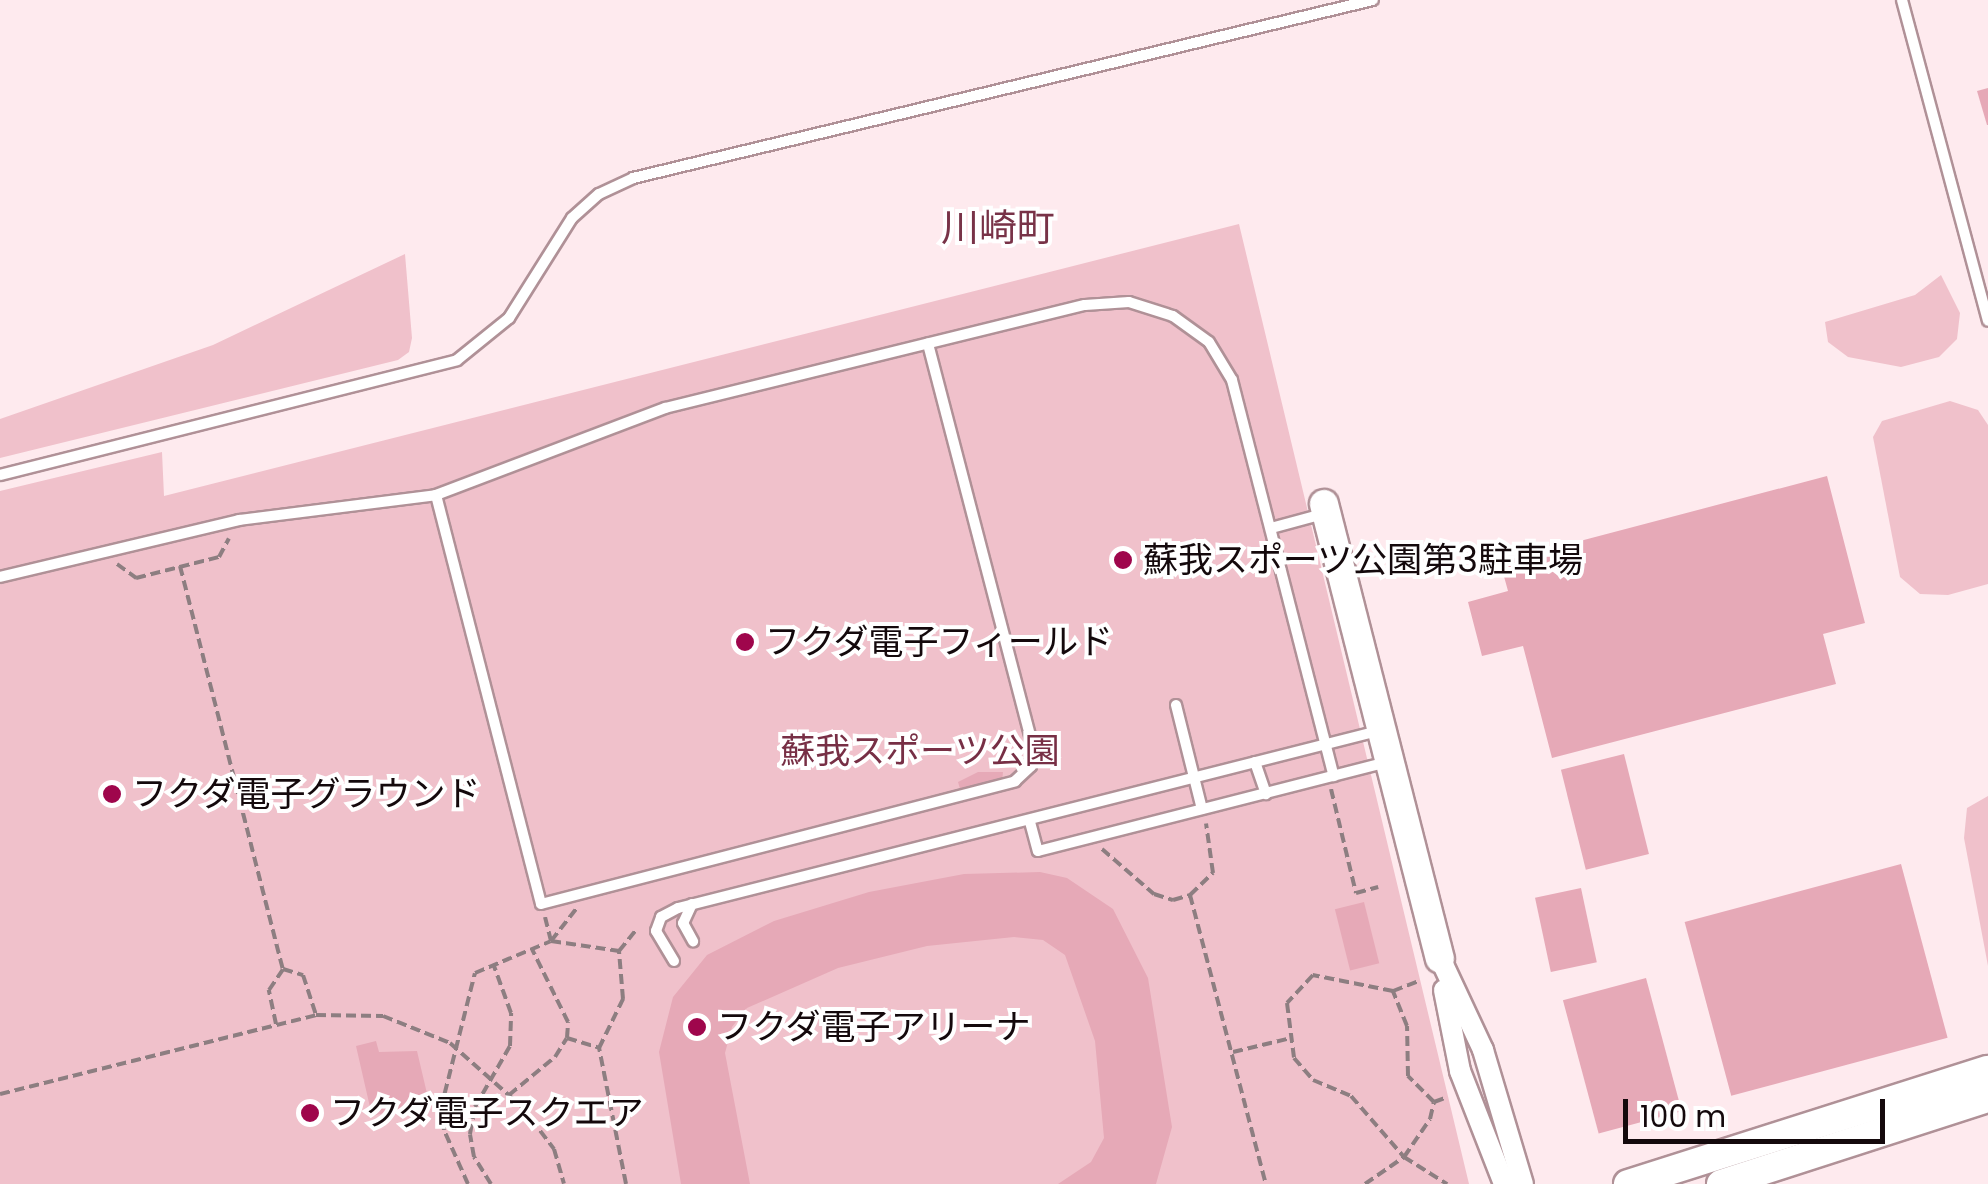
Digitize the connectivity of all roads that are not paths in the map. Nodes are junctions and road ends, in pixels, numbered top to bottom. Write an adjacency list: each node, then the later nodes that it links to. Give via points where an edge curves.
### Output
1 (1373, 0): 5 (lane, via 633,178 598,194 572,218 509,318 457,360)
2 (1902, 0): 3 (lane)
3 (1988, 320)
4 (928, 343): 6 (lane, via 664,408); 6 (lane, via 1033,747 1031,766 1016,781 542,904); 8 (lane, via 1085,305 1129,302 1173,316 1210,342 1232,380)
5 (0, 475)
6 (436, 495): 9 (lane, via 239,520)
7 (1325, 509): 8 (lane); 11 (street)
8 (1271, 528): 12 (lane)
9 (0, 578)
10 (1176, 705): 16 (lane)
11 (1382, 730): 12 (lane); 13 (street)
12 (1326, 745): 14 (lane); 15 (lane)
13 (1390, 761): 15 (lane); 22 (street)
14 (1254, 762): 16 (lane); 17 (lane)
15 (1331, 777): 17 (lane)
16 (1195, 780): 18 (lane); 19 (lane)
17 (1266, 794): 18 (lane)
18 (1202, 809): 19 (lane, via 1038,851)
19 (1030, 822): 20 (lane)
20 (692, 904): 21 (lane, via 683,924); 23 (lane, via 657,924 659,946)
21 (693, 941)
22 (1440, 958): 24 (street); 25 (street)
23 (674, 961)
24 (1483, 1050): 25 (street, via 1466,1046); 29 (street)
25 (1457, 1058): 28 (street)
26 (1988, 1070): 30 (street)
27 (1988, 1098): 31 (street)
28 (1504, 1184)
29 (1523, 1184)
30 (1628, 1184)
31 (1721, 1184)

